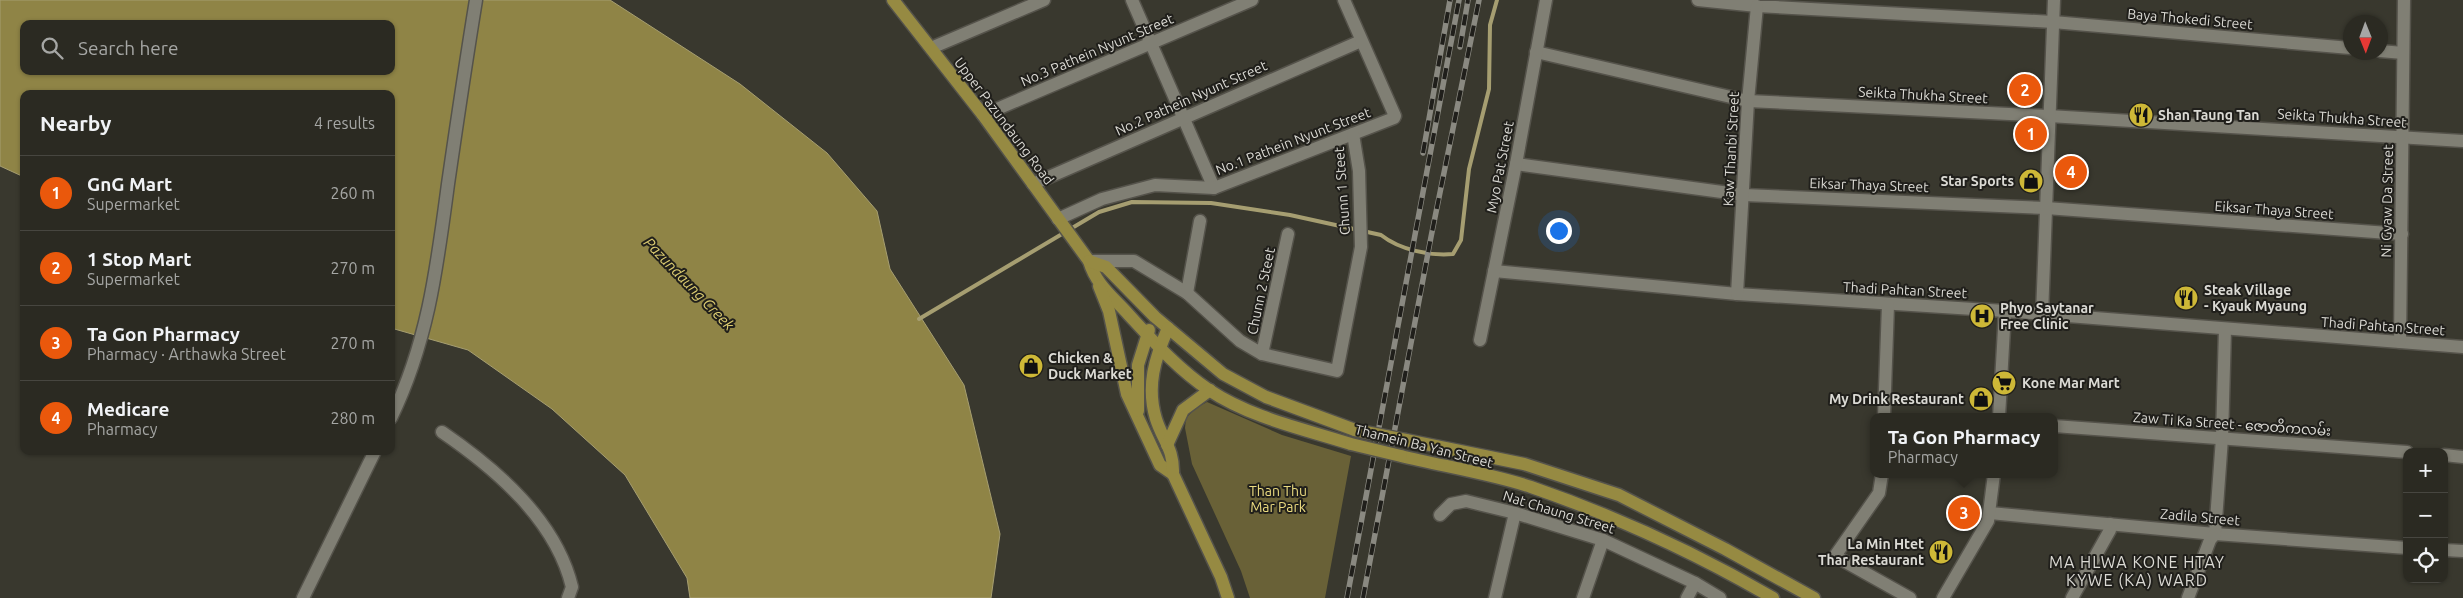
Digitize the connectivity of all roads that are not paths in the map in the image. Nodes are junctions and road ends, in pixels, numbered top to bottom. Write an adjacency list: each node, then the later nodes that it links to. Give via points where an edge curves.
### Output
1 (476, 0): 56 (street, via 425,326 413,368)
2 (893, 0): 17 (main road, Upper Pazundaung Road)
3 (1044, 0): 17 (street)
4 (1132, 0): 15 (street)
5 (1252, 0): 15 (street, No.3 Pathein Nyunt Street)
6 (1344, 0): 14 (street)
7 (1546, 0): 18 (street, Myo Pat Street)
8 (1698, 0): 12 (street, Baya Thokedi Street)
9 (2054, 0): 13 (street)
10 (2404, 0): 20 (street, Ni Gyaw Da Street)
11 (1824, 4): 12 (street, Baya Thokedi Street); 13 (street, Baya Thokedi Street)
12 (1757, 6): 21 (street, Kaw Thanbi Street)
13 (2053, 22): 16 (street, Baya Thokedi Street); 23 (street)
14 (1362, 41): 24 (street, No.2 Pathein Nyunt Street); 25 (street, No.1 Pathein Nyunt Street, via 1395,117)
15 (1151, 43): 22 (street, No.3 Pathein Nyunt Street); 24 (street)
16 (2343, 47)
17 (931, 48): 22 (main road, Upper Pazundaung Road)
18 (1536, 52): 21 (street, Seikta Thukha Street); 28 (street, Myo Pat Street)
19 (2388, 52): 20 (street)
20 (2404, 53): 26 (street, Ni Gyaw Da Street)
21 (1748, 101): 23 (street, Seikta Thukha Street); 31 (street, Kaw Thanbi Street)
22 (983, 115): 29 (main road, Upper Pazundaung Road)
23 (2049, 116): 26 (street, Seikta Thukha Street); 32 (street)
24 (1184, 117): 29 (street, No.2 Pathein Nyunt Street); 30 (street)
25 (1353, 134): 30 (street, No.1 Pathein Nyunt Street); 53 (street, Chunn 1 Steet, via 1359,170 1361,246 1337,371)
26 (2403, 137): 27 (street, Seikta Thukha Street); 36 (street, Ni Gyaw Da Street)
27 (2463, 141)
28 (1516, 164): 31 (street, Eiksar Thaya Street); 38 (street, Myo Pat Street)
29 (1033, 184): 33 (main road, Upper Pazundaung Road)
30 (1214, 188): 33 (street, No.1 Pathein Nyunt Street, via 1156,186 1102,198)
31 (1744, 195): 32 (street, Eiksar Thaya Street); 41 (street, Kaw Thanbi Street)
32 (2046, 208): 36 (street, Eiksar Thaya Street); 44 (street)
33 (1058, 219): 37 (main road, Upper Pazundaung Road)
34 (1200, 221): 40 (street)
35 (1288, 234): 53 (street, Chunn 2 Steet)
36 (2402, 234): 50 (street, Ni Gyaw Da Street)
37 (1089, 261): 39 (main road, Upper Pazundaung Road); 40 (street, via 1134,261); 45 (main road, Upper Pazundaung Road, via 1106,267)
38 (1494, 271): 41 (street, Thadi Pahtan Street); 49 (street, Myo Pat Street)
39 (1097, 282): 48 (main road, Thamein Ba Yan Street); 60 (main road, Upper Pazundaung Road, via 1109,311 1126,394)
40 (1187, 293): 53 (street, via 1240,341)
41 (1737, 294): 42 (street, Thadi Pahtan Street)
42 (1888, 305): 43 (street, Thadi Pahtan Street); 57 (street)
43 (2005, 311): 44 (street, Thadi Pahtan Street); 58 (street)
44 (2042, 315): 47 (street, Thadi Pahtan Street)
45 (1155, 317): 46 (main road, Upper Pazundaung Road); 48 (main road)
46 (1168, 328): 52 (main road); 55 (main road, Thamein Ba Yan Street, via 1223,374)
47 (2225, 329): 50 (street, Thadi Pahtan Street); 63 (street)
48 (1147, 334): 52 (main road, Thamein Ba Yan Street); 60 (main road, via 1137,379)
49 (1480, 340)
50 (2400, 342): 51 (street, Thadi Pahtan Street)
51 (2463, 347)
52 (1159, 349): 54 (main road, Thamein Ba Yan Street); 64 (main road, via 1155,357 1153,398 1156,418)
53 (1262, 354)
54 (1210, 390): 59 (main road, Thamein Ba Yan Street); 64 (main road, via 1183,410)
55 (1266, 397): 59 (main road); 90 (main road, Thamein Ba Yan Street, bridge, via 1355,430 1524,464 1618,495)
56 (395, 409)
57 (1884, 413)
58 (1999, 413)
59 (1260, 415): 89 (main road, Thamein Ba Yan Street, bridge, via 1351,444 1529,486 1661,538)
60 (1138, 418): 69 (main road, via 1160,465)
61 (2058, 426): 63 (street, Zaw Ti Ka Street - ဇောတိကလမ်း)
62 (442, 432): 83 (street, via 510,484 557,546 572,587)
63 (2222, 438): 65 (street, Zaw Ti Ka Street - ဇောတိကလမ်း); 76 (street)
64 (1167, 444): 69 (main road, via 1174,458)
65 (2403, 452)
66 (373, 455): 82 (street)
67 (2448, 455): 68 (street)
68 (2463, 457)
69 (1173, 474): 84 (main road)
70 (1881, 478): 91 (street, via 1879,493 1835,556)
71 (1994, 478): 73 (street)
72 (1515, 513): 74 (street, Nat Chaung Street, via 1466,501 1451,504); 77 (street, Nat Chaung Street); 85 (street)
73 (1990, 513): 75 (street, Zadila Street); 92 (street)
74 (1440, 515)
75 (2110, 524): 76 (street, Zadila Street); 93 (street, via 2110,530)
76 (2215, 534): 78 (street, Zadila Street); 94 (street)
77 (1603, 540): 81 (street, Nat Chaung Street); 86 (street)
78 (2403, 548)
79 (2448, 550): 80 (street)
80 (2463, 551)
81 (1695, 583): 87 (street); 88 (street, Nat Chaung Street)
82 (303, 598)
83 (568, 598)
84 (1228, 598)
85 (1495, 598)
86 (1583, 598)
87 (1687, 598)
88 (1720, 598)
89 (1773, 598)
90 (1814, 598)
91 (1910, 598)
92 (1943, 598)
93 (2072, 598)
94 (2188, 598)

